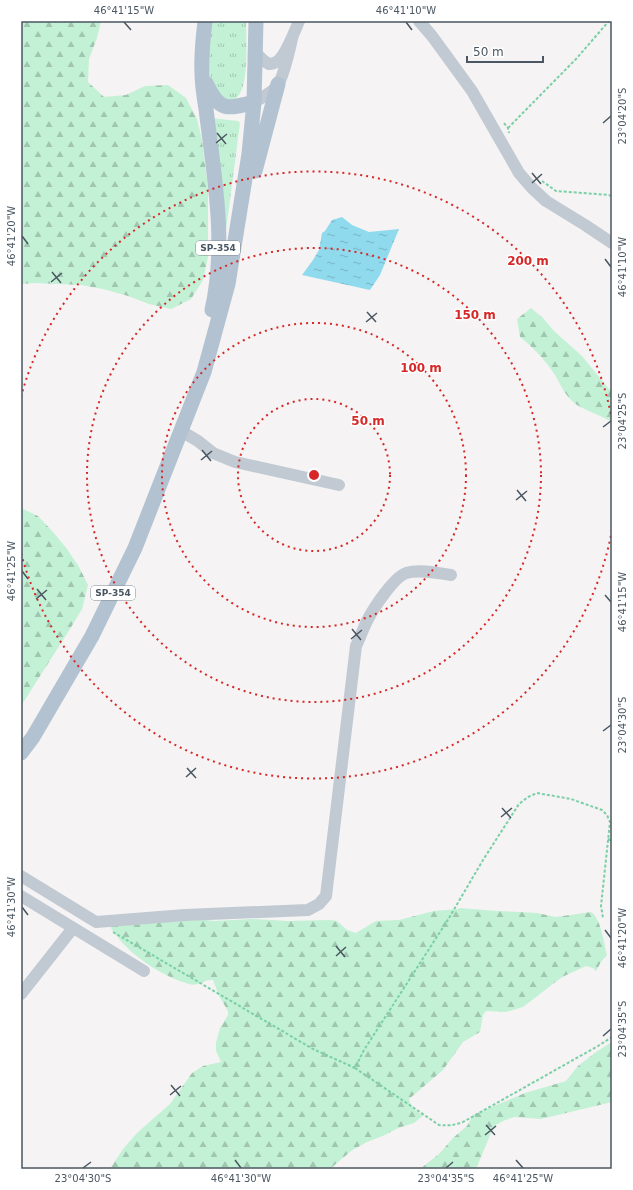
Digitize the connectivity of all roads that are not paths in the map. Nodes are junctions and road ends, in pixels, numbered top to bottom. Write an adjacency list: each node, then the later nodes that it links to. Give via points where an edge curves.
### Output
1 (205, 21): 7 (main road, SP-354)
2 (256, 21): 6 (main road, SP-354)
3 (299, 21): 5 (street)
4 (419, 21): 10 (street, via 472,91 519,173 532,188 546,201)
5 (292, 38): 6 (street, via 281,58 273,64 264,61); 8 (street)
6 (256, 52): 9 (main road, SP-354)
7 (202, 72): 9 (main road, via 214,98 224,107); 12 (main road, SP-354, via 215,188 218,268 214,298)
8 (278, 84): 9 (street); 11 (main road, via 260,151 237,260)
9 (254, 102): 11 (main road, SP-354, via 249,154)
10 (612, 243)
11 (228, 284): 12 (main road, SP-354, via 204,372)
12 (183, 426): 13 (street, via 213,452 234,462); 15 (main road, SP-354, via 135,548 99,622 33,737)
13 (339, 486)
14 (451, 575): 16 (street, via 424,571 406,573 396,579 368,620 356,646 326,896 319,904 308,910 96,922)
15 (21, 753)
16 (21, 876)
17 (21, 896): 18 (street)
18 (73, 928): 19 (street); 20 (street)
19 (144, 971)
20 (21, 994)

